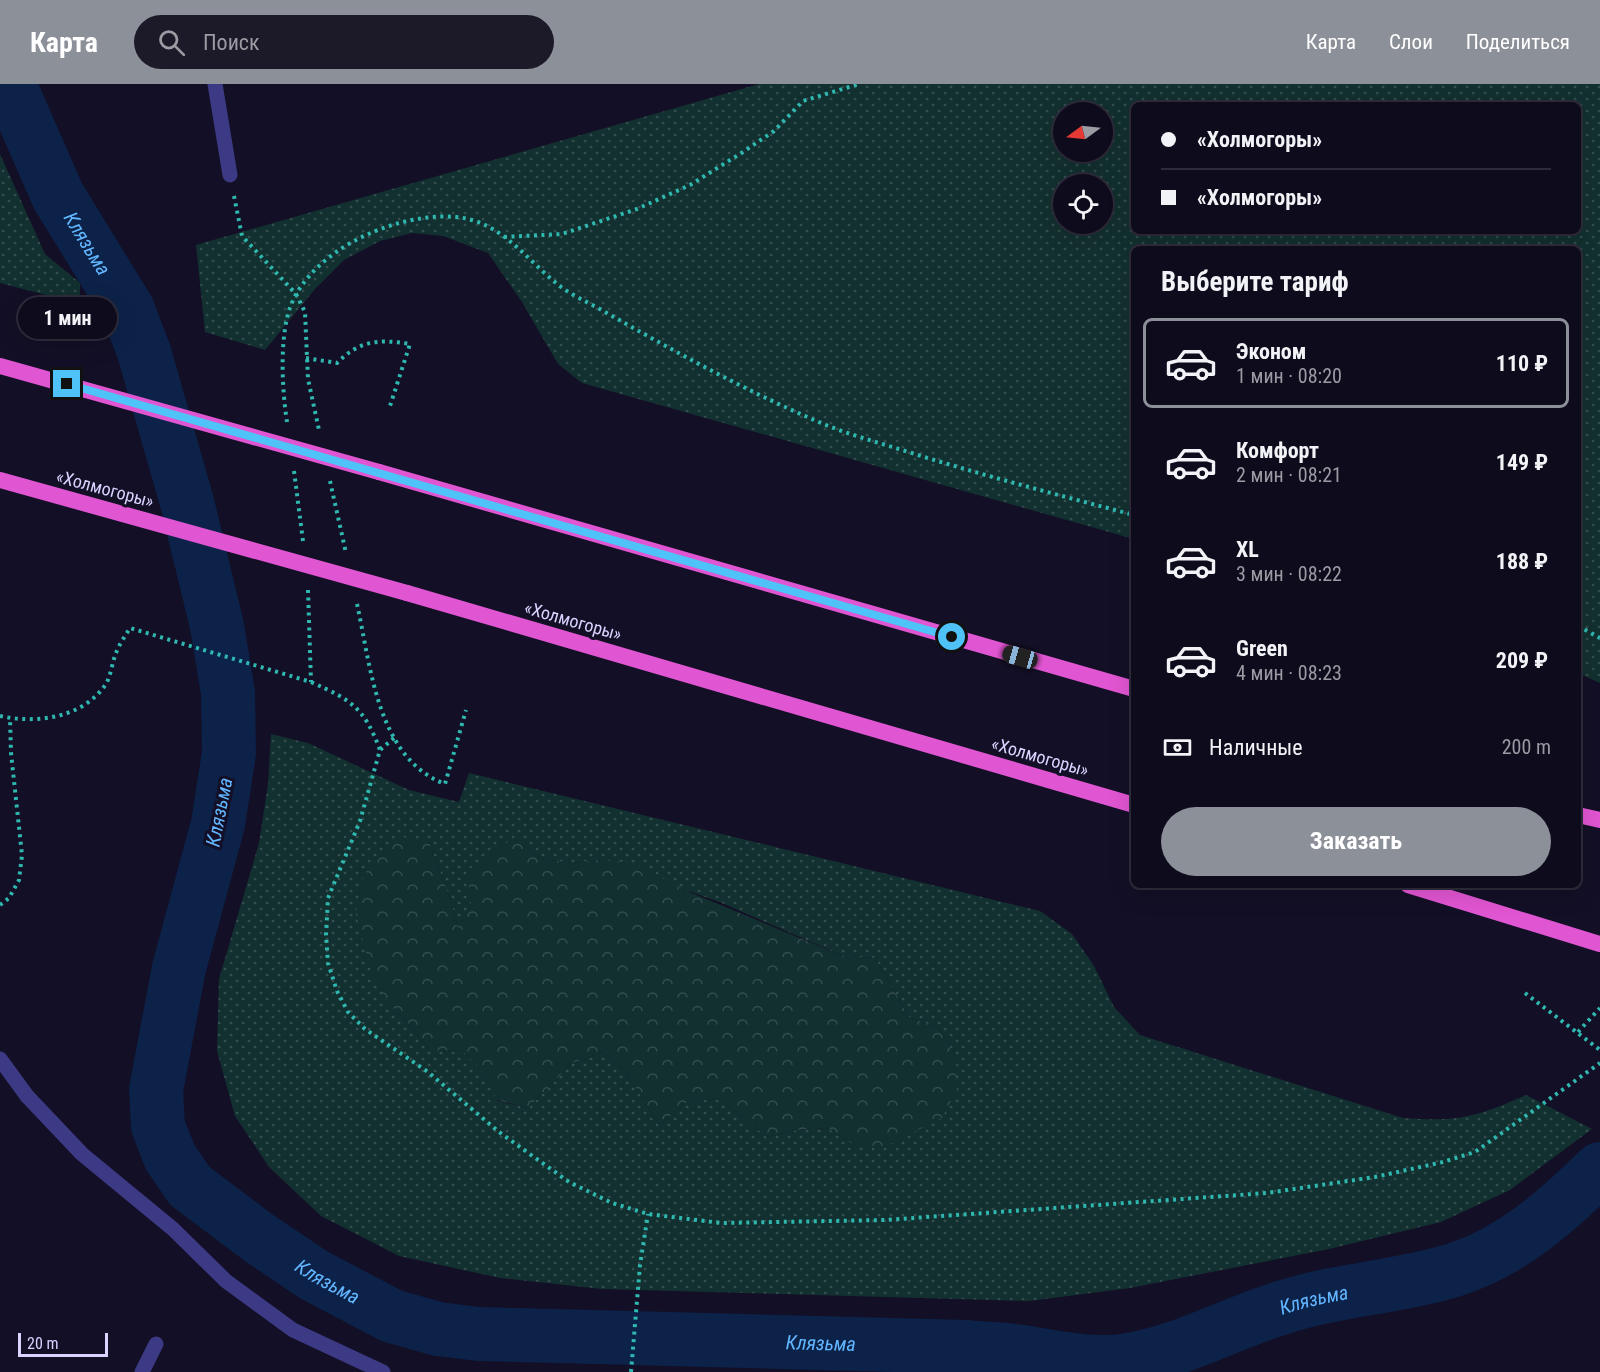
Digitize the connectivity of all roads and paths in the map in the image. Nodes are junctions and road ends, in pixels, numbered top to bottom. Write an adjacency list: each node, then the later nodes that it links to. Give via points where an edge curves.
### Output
1 (215, 84): 3 (street)
2 (859, 84): 4 (path, via 803,102 774,131 743,152 648,205 562,234)
3 (230, 174): 5 (path, via 242,236)
4 (504, 237): 5 (path, via 482,223 458,217 402,222 348,243); 12 (path, via 562,288 747,389 827,425 996,479)
5 (296, 294): 9 (path, via 284,345)
6 (306, 358): 8 (path, via 338,363 355,347 370,341 410,344)
7 (0, 366): 18 (highway, bridge)
8 (390, 406)
9 (287, 426)
10 (292, 460): 13 (path)
11 (0, 480): 25 (highway, «Холмогоры», bridge, via 407,593)
12 (1131, 514)
13 (304, 553)
14 (308, 588): 17 (path)
15 (1581, 628): 16 (path)
16 (1600, 638)
17 (311, 682): 21 (path, via 130,628 116,653 107,682 91,702 39,720); 23 (path, via 358,707)
18 (1131, 689)
19 (466, 710): 24 (path)
20 (0, 716): 21 (path)
21 (10, 718): 29 (path, via 22,855 19,880)
22 (394, 738): 23 (path)
23 (380, 750): 37 (path, via 360,821 328,898 328,963 336,992 365,1029 428,1072 529,1155 569,1182 612,1203)
24 (445, 784)
25 (1131, 804)
26 (1581, 816): 27 (highway)
27 (1600, 820)
28 (1418, 888): 30 (highway)
29 (0, 905)
30 (1600, 944)
31 (1525, 993): 33 (path)
32 (1600, 1008): 33 (path)
33 (1578, 1032): 34 (path)
34 (1600, 1050)
35 (0, 1059): 40 (street, via 27,1096 82,1154 173,1229 226,1281 293,1330)
36 (1600, 1063): 37 (path, via 1475,1152 1324,1186 885,1220 721,1223)
37 (648, 1214): 41 (path)
38 (156, 1344): 39 (street)
39 (142, 1372)
40 (383, 1372)
41 (631, 1372)

